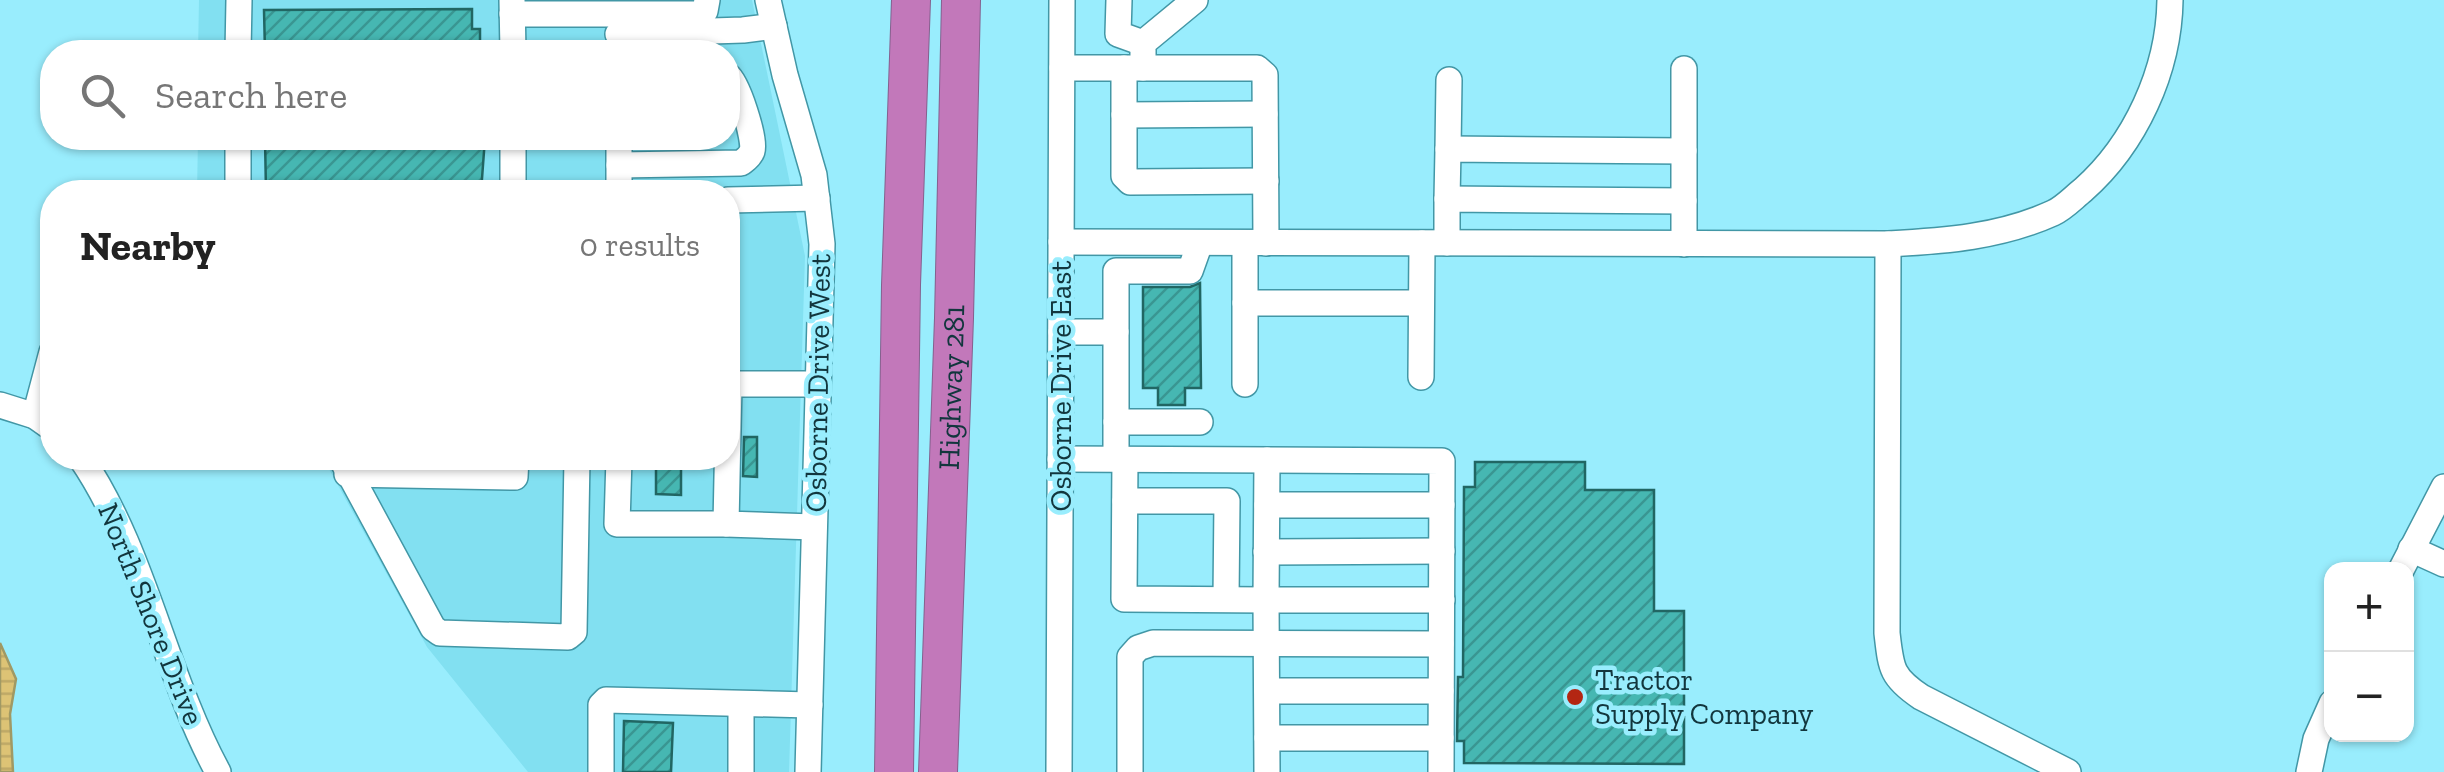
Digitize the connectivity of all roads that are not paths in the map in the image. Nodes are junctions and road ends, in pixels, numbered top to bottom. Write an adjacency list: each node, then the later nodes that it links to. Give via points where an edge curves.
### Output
1 (239, 0): 13 (street)
2 (707, 0): 12 (street, via 698,14)
3 (768, 0): 11 (street, Osborne Drive West)
4 (911, 0): 90 (highway, Highway 281)
5 (961, 0): 91 (highway, Highway 281)
6 (1062, 0): 16 (street, Osborne Drive East)
7 (1118, 0): 15 (street, via 1118,34)
8 (1195, 0): 15 (street)
9 (2170, 0): 41 (street, via 2154,83 2135,128 2106,169 2057,212 1959,240)
10 (512, 7): 12 (street); 14 (street)
11 (774, 26): 12 (street); 32 (street, Osborne Drive West)
12 (618, 34)
13 (238, 40)
14 (513, 40)
15 (1136, 60): 16 (street); 19 (street, via 1256,68 1265,76); 20 (street)
16 (1062, 68): 36 (street, Osborne Drive East)
17 (1684, 69): 26 (street)
18 (1449, 80): 22 (street)
19 (1265, 114): 20 (street); 31 (street)
20 (1124, 115): 31 (street, via 1124,176 1130,182)
21 (740, 122): 27 (street, via 753,140 741,163)
22 (1448, 149): 26 (street); 34 (street)
23 (238, 150): 28 (street)
24 (512, 150): 29 (street)
25 (619, 150): 27 (street)
26 (1684, 151): 35 (street)
27 (619, 165): 30 (street)
28 (238, 180)
29 (513, 180)
30 (620, 180)
31 (1266, 181): 38 (street)
32 (817, 198): 33 (street); 48 (street, Osborne Drive West)
33 (740, 200)
34 (1447, 200): 35 (street); 39 (street)
35 (1684, 201): 40 (street)
36 (1061, 242): 37 (street); 44 (street, Osborne Drive East)
37 (1200, 243): 38 (street); 45 (street, via 1190,271 1116,271)
38 (1256, 243): 39 (street); 42 (street)
39 (1434, 243): 40 (street); 43 (street)
40 (1684, 244): 41 (street)
41 (1888, 244): 96 (street, via 1887,634 1898,682)
42 (1245, 302): 43 (street); 49 (street)
43 (1422, 303): 46 (street)
44 (1061, 332): 45 (street); 54 (street, Osborne Drive East)
45 (1116, 332): 52 (street)
46 (1421, 377)
47 (740, 384): 48 (street)
48 (818, 384): 69 (street, Osborne Drive West)
49 (1245, 384)
50 (0, 405): 51 (street)
51 (40, 420)
52 (1116, 422): 53 (street); 55 (street)
53 (1200, 422)
54 (1060, 459): 55 (street); 92 (street, Osborne Drive East)
55 (1120, 460): 56 (street); 65 (street)
56 (1267, 460): 66 (street); 67 (street, via 1442,461)
57 (89, 470): 86 (street, North Shore Drive, via 116,520)
58 (346, 470): 61 (street, via 433,628 568,637 574,632)
59 (413, 470): 60 (street, via 516,476)
60 (516, 470)
61 (577, 470)
62 (619, 470): 68 (street, via 617,524)
63 (727, 470): 68 (street)
64 (2444, 487): 72 (street)
65 (1125, 501): 74 (street, via 1124,598); 74 (street, via 1227,501)
66 (1266, 505): 67 (street); 70 (street)
67 (1442, 505): 71 (street)
68 (726, 524): 69 (street)
69 (814, 527): 82 (street, Osborne Drive West)
70 (1266, 552): 71 (street); 75 (street)
71 (1442, 552): 76 (street)
72 (2406, 559): 73 (street)
73 (2444, 564)
74 (1226, 600): 75 (street)
75 (1266, 600): 76 (street); 77 (street)
76 (1442, 600): 78 (street)
77 (1266, 644): 78 (street); 79 (street); 93 (street, via 1138,648 1130,657)
78 (1441, 644): 80 (street)
79 (1266, 691): 80 (street); 84 (street)
80 (1441, 691): 85 (street)
81 (741, 704): 82 (street); 87 (street, via 606,700); 88 (street)
82 (810, 705): 89 (street, Osborne Drive West)
83 (2324, 720): 97 (street)
84 (1267, 738): 85 (street); 94 (street)
85 (1441, 738): 95 (street)
86 (218, 772)
87 (600, 772)
88 (742, 772)
89 (808, 772)
90 (894, 772)
91 (938, 772)
92 (1059, 772)
93 (1130, 772)
94 (1267, 772)
95 (1441, 772)
96 (2068, 772)
97 (2308, 772)

